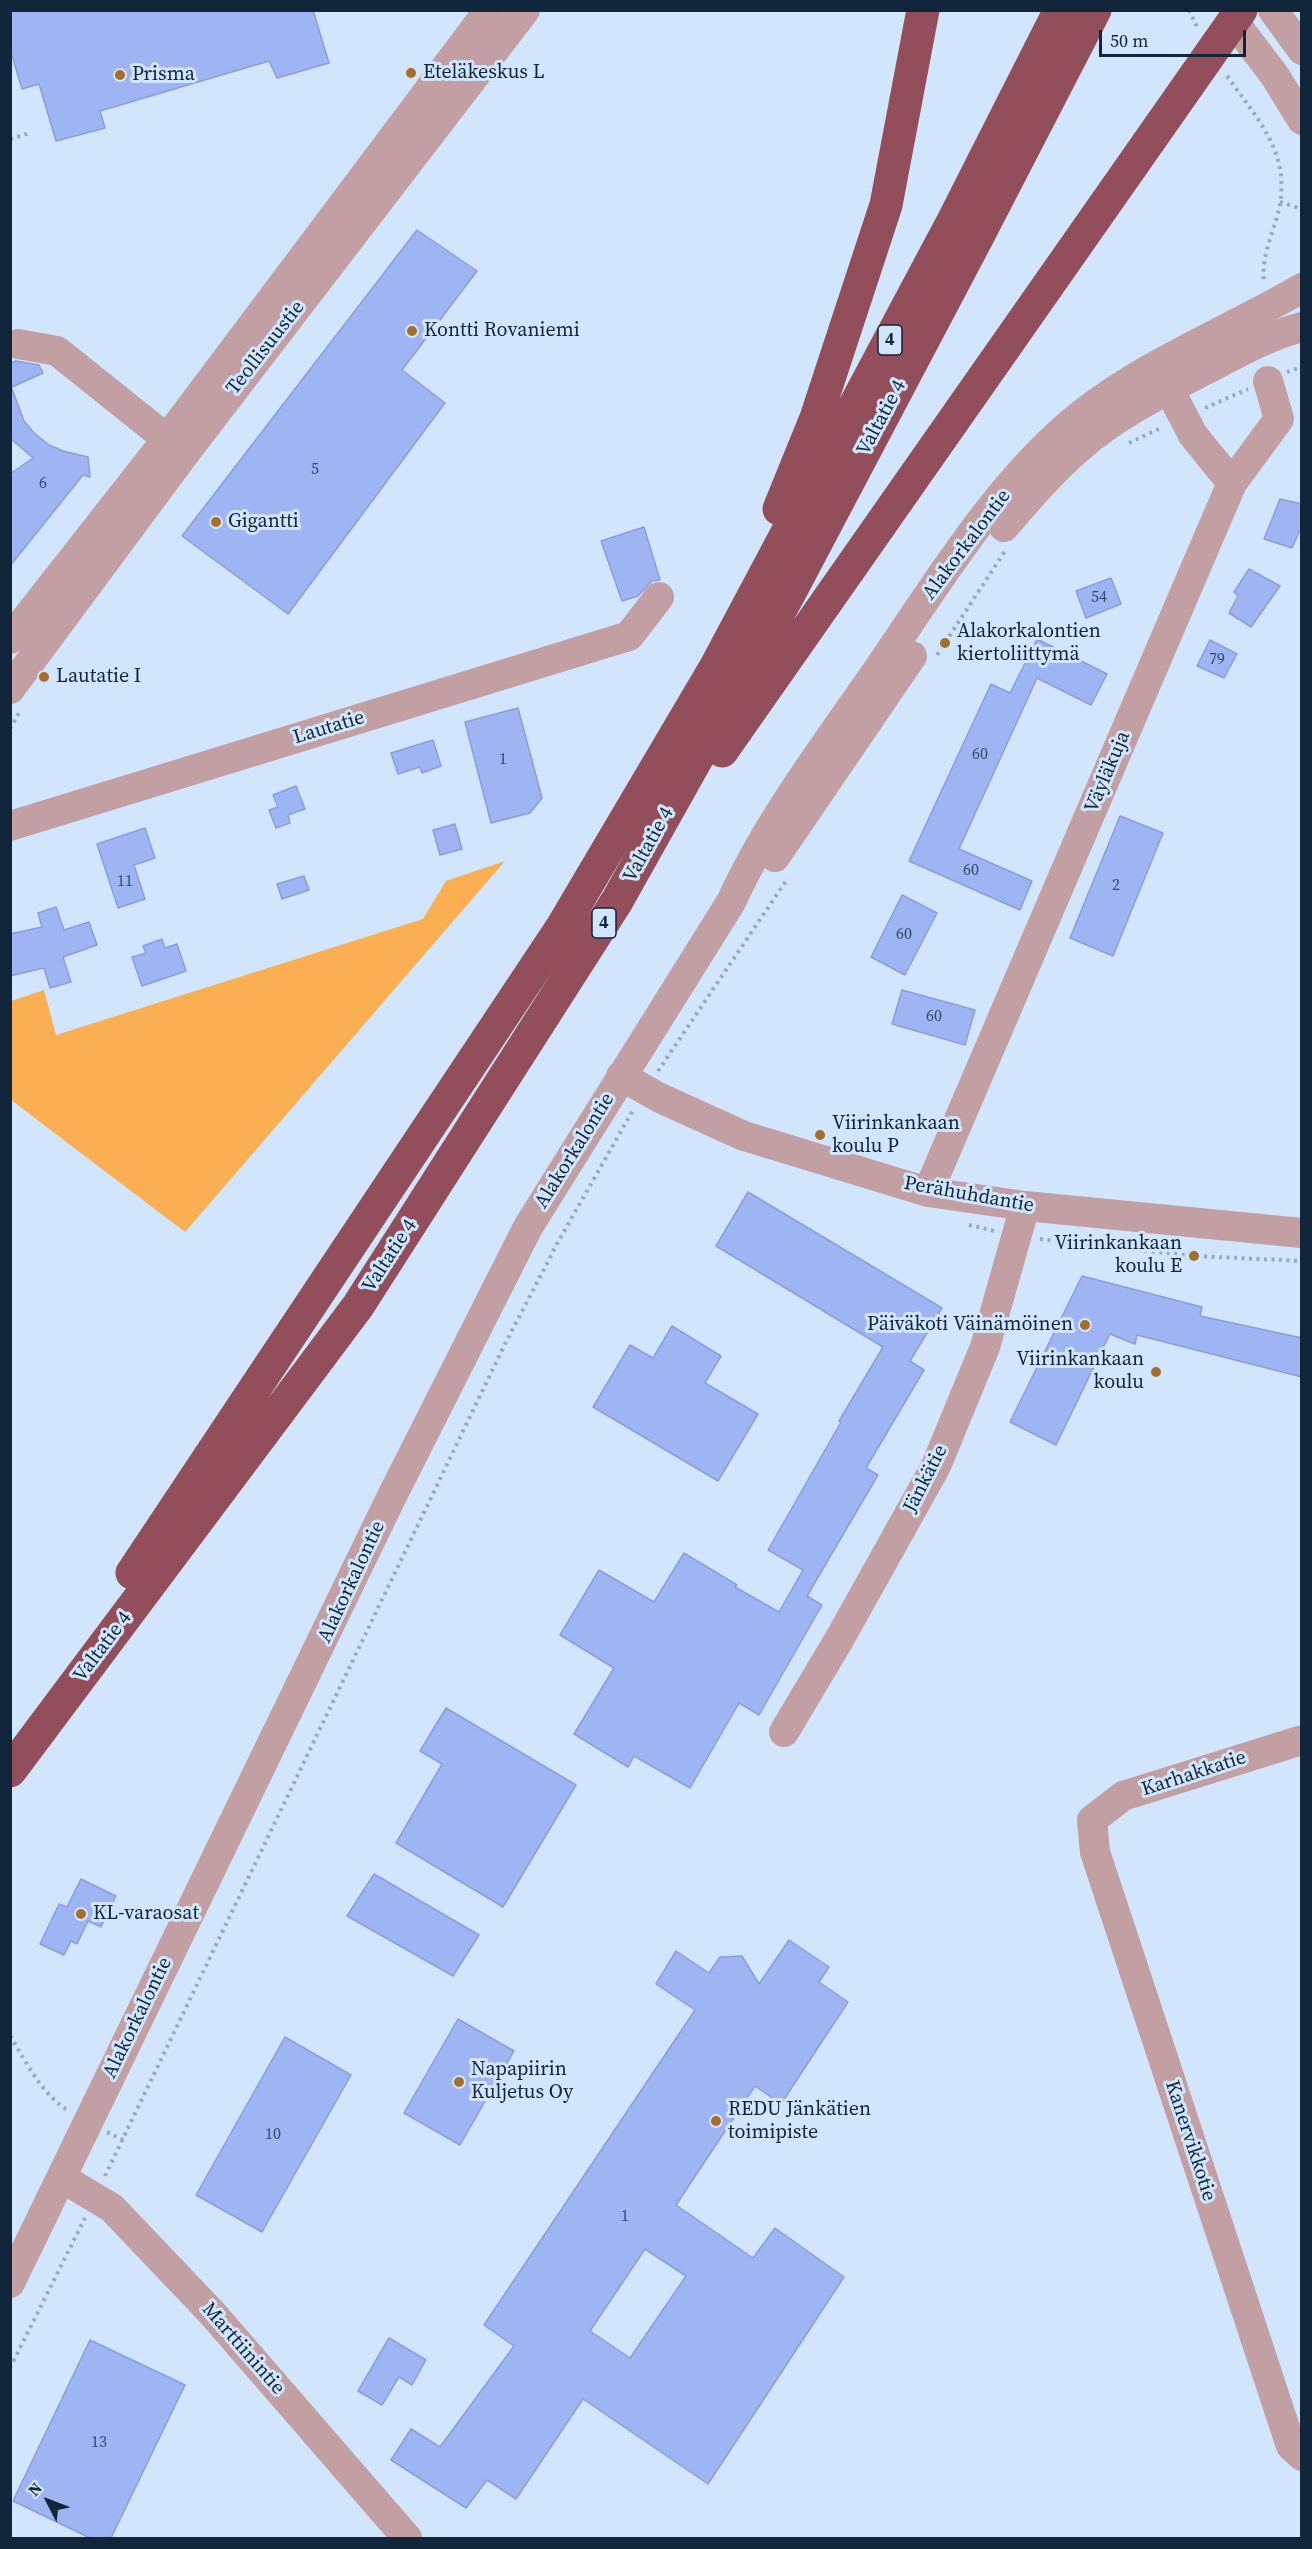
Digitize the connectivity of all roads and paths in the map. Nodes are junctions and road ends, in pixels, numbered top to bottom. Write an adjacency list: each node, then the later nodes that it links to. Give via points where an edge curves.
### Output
1 (489, 10): 25 (street, Teollisuustie)
2 (525, 10): 25 (street, Teollisuustie)
3 (923, 10): 31 (highway, via 886,204 816,418)
4 (1060, 10): 31 (highway, Valtatie 4 / 4)
5 (1095, 10): 35 (highway, Valtatie 4 / 4, via 787,598)
6 (1189, 10): 10 (path)
7 (1274, 10): 9 (street)
8 (1237, 16): 10 (highway); 11 (street)
9 (1302, 50)
10 (1210, 54): 14 (path, via 1271,137 1282,174); 35 (highway)
11 (1302, 120)
12 (30, 133): 13 (path)
13 (10, 139)
14 (1281, 202): 15 (path); 17 (path, via 1265,260 1264,279)
15 (1302, 209)
16 (1302, 288): 17 (street, Alakorkalontie)
17 (1286, 321): 20 (path); 21 (street, Alakorkalontie)
18 (18, 344): 25 (street, via 57,351)
19 (1302, 367): 20 (path)
20 (1296, 368): 22 (path)
21 (1162, 376): 23 (street); 36 (street, Alakorkalontie, via 1124,416 1081,446 1019,509 972,568 764,873 731,902)
22 (1268, 381): 23 (path); 26 (street, Väyläkuja, via 1279,419)
23 (1182, 419): 24 (path); 26 (street)
24 (1128, 443)
25 (176, 446): 29 (street, Teollisuustie); 32 (street, Teollisuustie)
26 (1232, 483): 37 (street, Väyläkuja)
27 (1006, 549): 30 (path)
28 (660, 597): 33 (street, Lautatie, via 630,636)
29 (10, 639)
30 (931, 663)
31 (716, 668): 44 (highway, Valtatie 4 / 4, via 562,927)
32 (10, 689)
33 (17, 821)
34 (792, 872): 36 (path)
35 (617, 902): 45 (highway, Valtatie 4 / 4, via 358,1306)
36 (634, 1091): 37 (street, Perähuhdantie, via 744,1136); 49 (street, Alakorkalontie, via 528,1227 473,1332); 50 (path, Alakorkalontie, via 503,1348)
37 (928, 1192): 38 (street, Perähuhdantie)
38 (1025, 1206): 39 (street, Perähuhdantie); 40 (street, Jänkätie)
39 (1302, 1233)
40 (1016, 1236): 41 (path, via 1194,1257); 42 (street, Jänkätie, via 985,1347 936,1466)
41 (1302, 1261)
42 (784, 1732)
43 (1300, 1747): 46 (street, Karhakkatie, via 1123,1796)
44 (10, 1756)
45 (10, 1771)
46 (1092, 1820): 53 (street, Kanervikkotie, via 1095,1852 1291,2446)
47 (10, 2036): 48 (path)
48 (56, 2103)
49 (62, 2178): 50 (street, Marttiinintie); 51 (street, Alakorkalontie)
50 (95, 2196): 52 (path, Alakorkalontie); 54 (street, Marttiinintie, via 112,2208 212,2313)
51 (10, 2283)
52 (10, 2368)
53 (1302, 2456)
54 (407, 2538)

